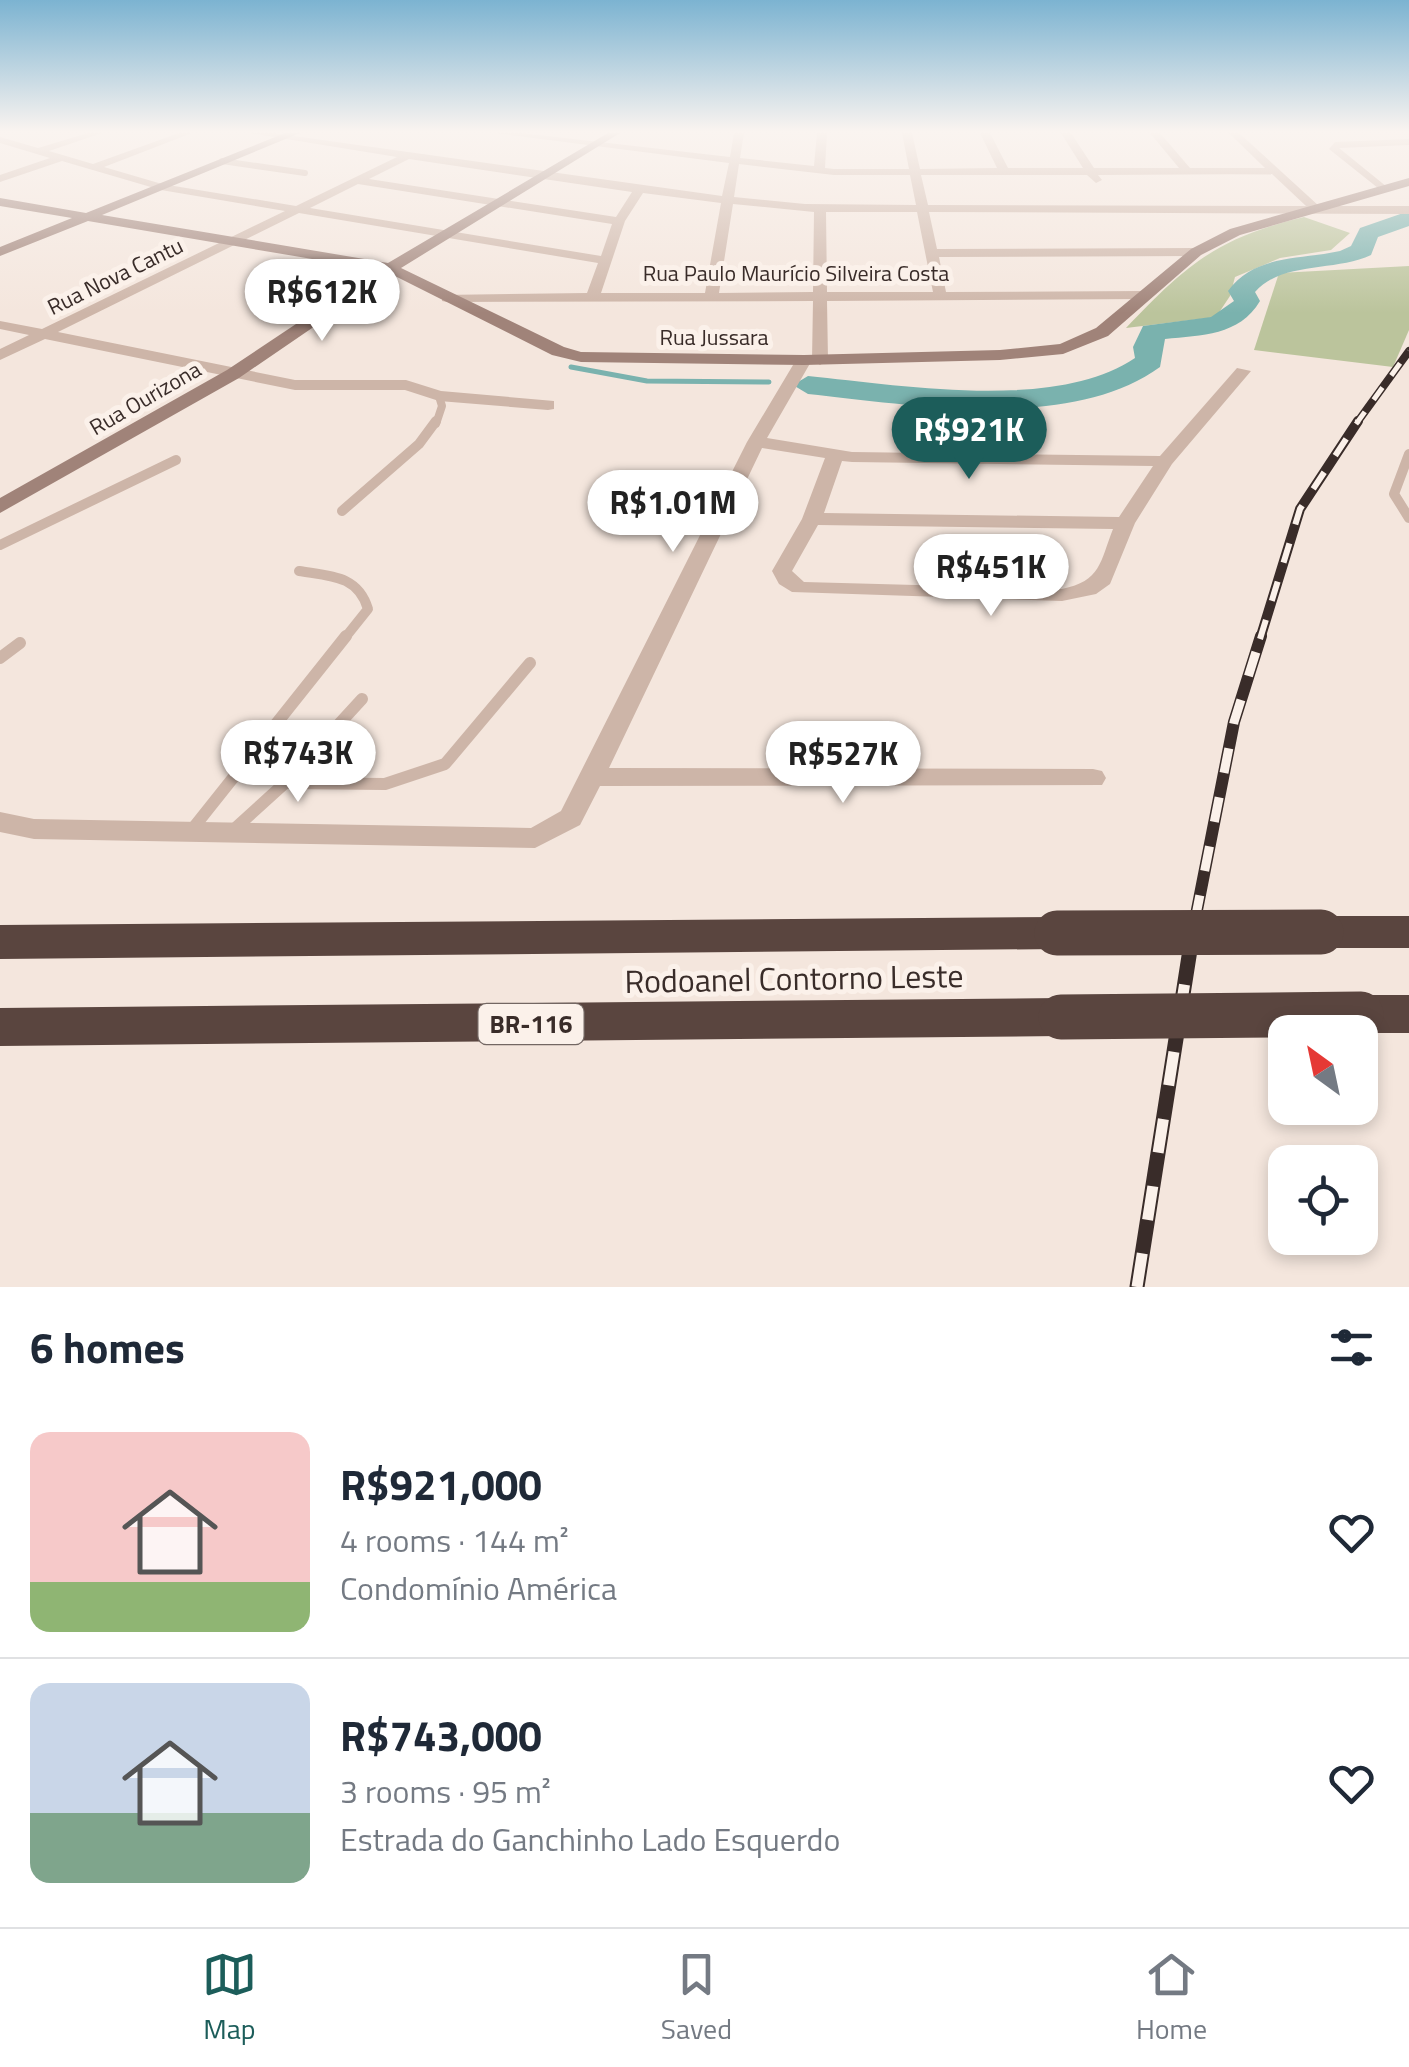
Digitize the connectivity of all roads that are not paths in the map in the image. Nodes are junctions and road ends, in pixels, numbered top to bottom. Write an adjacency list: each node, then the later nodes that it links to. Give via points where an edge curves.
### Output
1 (146, 193): 22 (street)
2 (196, 193): 20 (street)
3 (328, 193): 20 (street, Rua Nova Cantu)
4 (435, 193): 15 (street)
5 (514, 193): 15 (street, Rua Ourizona)
6 (637, 193): 23 (street)
7 (669, 193): 13 (street)
8 (728, 193): 13 (street)
9 (920, 193): 19 (street)
10 (1104, 193): 16 (street)
11 (1299, 193): 17 (street)
12 (1367, 193): 17 (street, Rua Jussara)
13 (727, 201): 18 (street); 34 (street)
14 (0, 202): 22 (street, Rua Jussara)
15 (497, 203): 23 (street); 24 (street, Rua Ourizona)
16 (1113, 207): 17 (street); 19 (street)
17 (1314, 207): 21 (street); 27 (street, Rua Jussara)
18 (820, 208): 19 (street); 33 (street)
19 (924, 208): 28 (street)
20 (294, 210): 24 (street); 25 (street, Rua Nova Cantu)
21 (1409, 210)
22 (87, 216): 25 (street, Rua Jussara); 26 (street)
23 (618, 221): 29 (street)
24 (446, 234): 29 (street); 30 (street, Rua Ourizona)
25 (231, 242): 30 (street, Rua Jussara); 38 (street, Rua Nova Cantu)
26 (0, 252)
27 (1196, 252): 28 (street); 32 (street, Rua Jussara)
28 (932, 253): 31 (street)
29 (604, 260): 35 (street)
30 (390, 268): 36 (street, Rua Jussara); 42 (street, Rua Ourizona)
31 (940, 294): 32 (street, Rua Paulo Maurício Silveira Costa); 33 (street, Rua Paulo Maurício Silveira Costa)
32 (1144, 294): 40 (street, Rua Jussara, via 1102,332 1063,349)
33 (822, 295): 34 (street, Rua Paulo Maurício Silveira Costa); 40 (street)
34 (712, 296): 35 (street, Rua Paulo Maurício Silveira Costa)
35 (593, 297): 36 (street, Rua Paulo Maurício Silveira Costa)
36 (447, 298): 40 (street, Rua Jussara, via 581,357)
37 (0, 324): 38 (street)
38 (43, 334): 39 (street, Rua Nova Cantu); 42 (street)
39 (0, 355)
40 (812, 360): 45 (street)
41 (1243, 372): 49 (street)
42 (234, 374): 43 (street, via 296,384 406,385); 50 (street, Rua Ourizona)
43 (438, 396): 44 (street); 51 (lane, via 442,406 434,428)
44 (548, 405)
45 (756, 442): 47 (street); 61 (street)
46 (1409, 454): 52 (lane, via 1394,494)
47 (835, 456): 49 (street); 53 (street)
48 (176, 460): 55 (lane)
49 (1165, 460): 54 (street)
50 (0, 507)
51 (342, 511)
52 (1409, 518)
53 (812, 519): 54 (street); 54 (street, via 782,571 786,580 813,592 1089,590 1102,580)
54 (1125, 523)
55 (0, 544)
56 (298, 571): 65 (lane, via 354,582 368,608)
57 (20, 643): 58 (lane)
58 (0, 658)
59 (530, 663): 63 (lane, via 445,764 385,784)
60 (362, 699): 63 (lane)
61 (592, 777): 62 (street); 66 (street, via 571,818 535,838)
62 (1093, 778)
63 (285, 783): 66 (lane)
64 (0, 822): 65 (street, via 34,829)
65 (190, 832): 66 (street)
66 (230, 833)
67 (1409, 932): 68 (highway, Rodoanel Contorno Leste, bridge)
68 (0, 942)
69 (1409, 1014): 70 (highway, Rodoanel Contorno Leste / BR-116, bridge)
70 (0, 1027)

